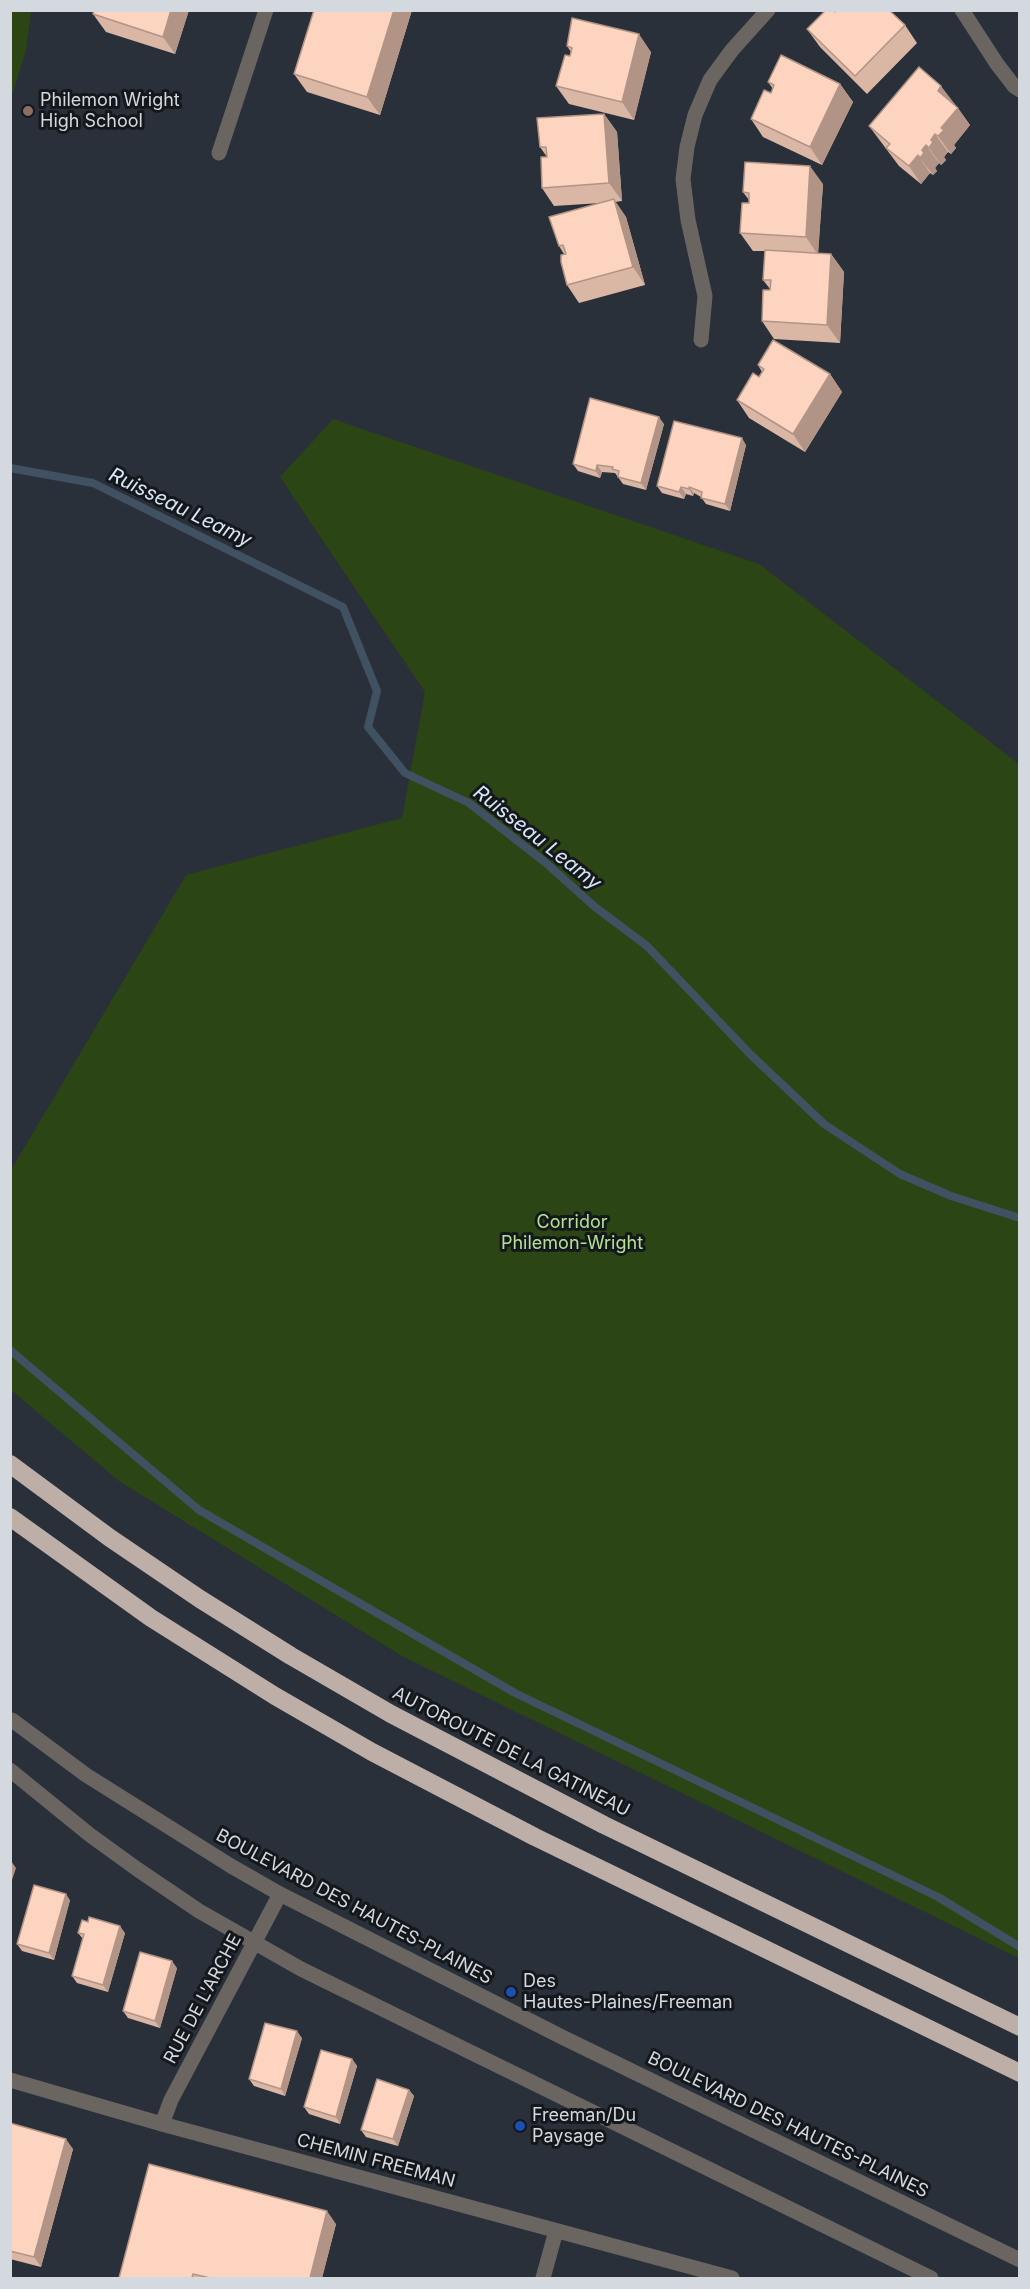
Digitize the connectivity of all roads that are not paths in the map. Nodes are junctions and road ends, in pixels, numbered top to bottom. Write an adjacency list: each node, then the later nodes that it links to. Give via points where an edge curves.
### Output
1 (266, 10): 5 (street)
2 (768, 10): 6 (street, via 710,80 687,147 683,179 705,296)
3 (962, 10): 4 (street, via 997,64)
4 (1020, 90)
5 (219, 153)
6 (701, 340)
7 (10, 1464): 13 (highway, AUTOROUTE DE LA GATINEAU, via 190,1593 391,1714 604,1825)
8 (10, 1517): 14 (highway, via 189,1642 291,1706 402,1768 535,1837)
9 (10, 1721): 11 (street, BOULEVARD DES HAUTES-PLAINES, via 86,1775)
10 (10, 1770): 12 (street, via 128,1862 199,1911)
11 (280, 1894): 12 (street, RUE DE L'ARCHE); 18 (street, BOULEVARD DES HAUTES-PLAINES, via 564,2038)
12 (255, 1943): 16 (street, RUE DE L'ARCHE); 21 (street, via 466,2052)
13 (1020, 2027)
14 (1020, 2073)
15 (10, 2080): 16 (street, CHEMIN FREEMAN)
16 (162, 2124): 17 (street, CHEMIN FREEMAN)
17 (556, 2231): 19 (street); 20 (street, CHEMIN FREEMAN)
18 (1020, 2260)
19 (543, 2278)
20 (732, 2278)
21 (931, 2278)

